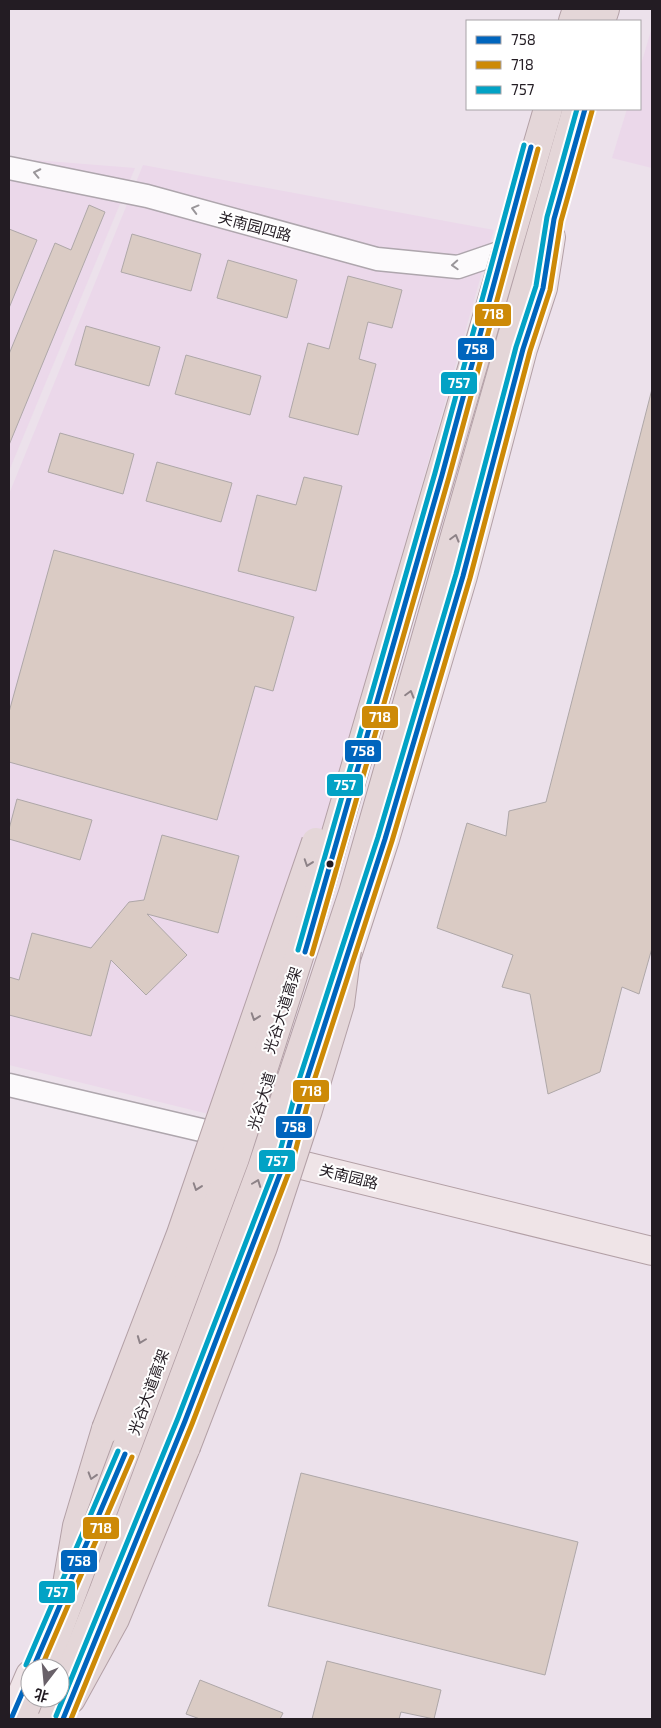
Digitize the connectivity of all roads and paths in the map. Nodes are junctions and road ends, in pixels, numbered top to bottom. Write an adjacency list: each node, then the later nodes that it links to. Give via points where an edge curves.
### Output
1 (542, 110): 6 (main road, 光谷大道)
2 (548, 110): 7 (highway, 光谷大道高架, bridge)
3 (577, 110): 8 (highway, 光谷大道高架, one-way to 3, bridge)
4 (586, 110): 11 (main road, via 554,219 543,288 523,349 463,576 386,838 305,1084)
5 (9, 168): 6 (street, 关南园四路, one-way to 5, via 458,266 378,259 147,196)
6 (502, 252): 10 (main road, 光谷大道, via 417,566)
7 (358, 756): 14 (highway, one-way to 14, bridge, via 312,849 181,1234 106,1429 77,1526); 16 (highway, 光谷大道高架, bridge, via 307,932 235,1158)
8 (356, 883): 18 (highway, bridge, via 340,1004 263,1247 186,1447 115,1618); 20 (highway, 光谷大道高架, one-way to 8, bridge, via 104,1590 262,1168)
9 (9, 1085): 10 (street)
10 (249, 1141): 11 (main road, 关南园路); 14 (main road, 光谷大道, via 148,1399)
11 (286, 1155): 12 (main road, 关南园路); 13 (main road, 关南园路); 18 (main road, via 185,1421)
12 (652, 1239)
13 (652, 1251)
14 (66, 1592): 15 (main road, 光谷大道)
15 (37, 1658)
16 (48, 1658)
17 (20, 1698): 19 (main road)
18 (67, 1709)
19 (11, 1719)
20 (52, 1719)

